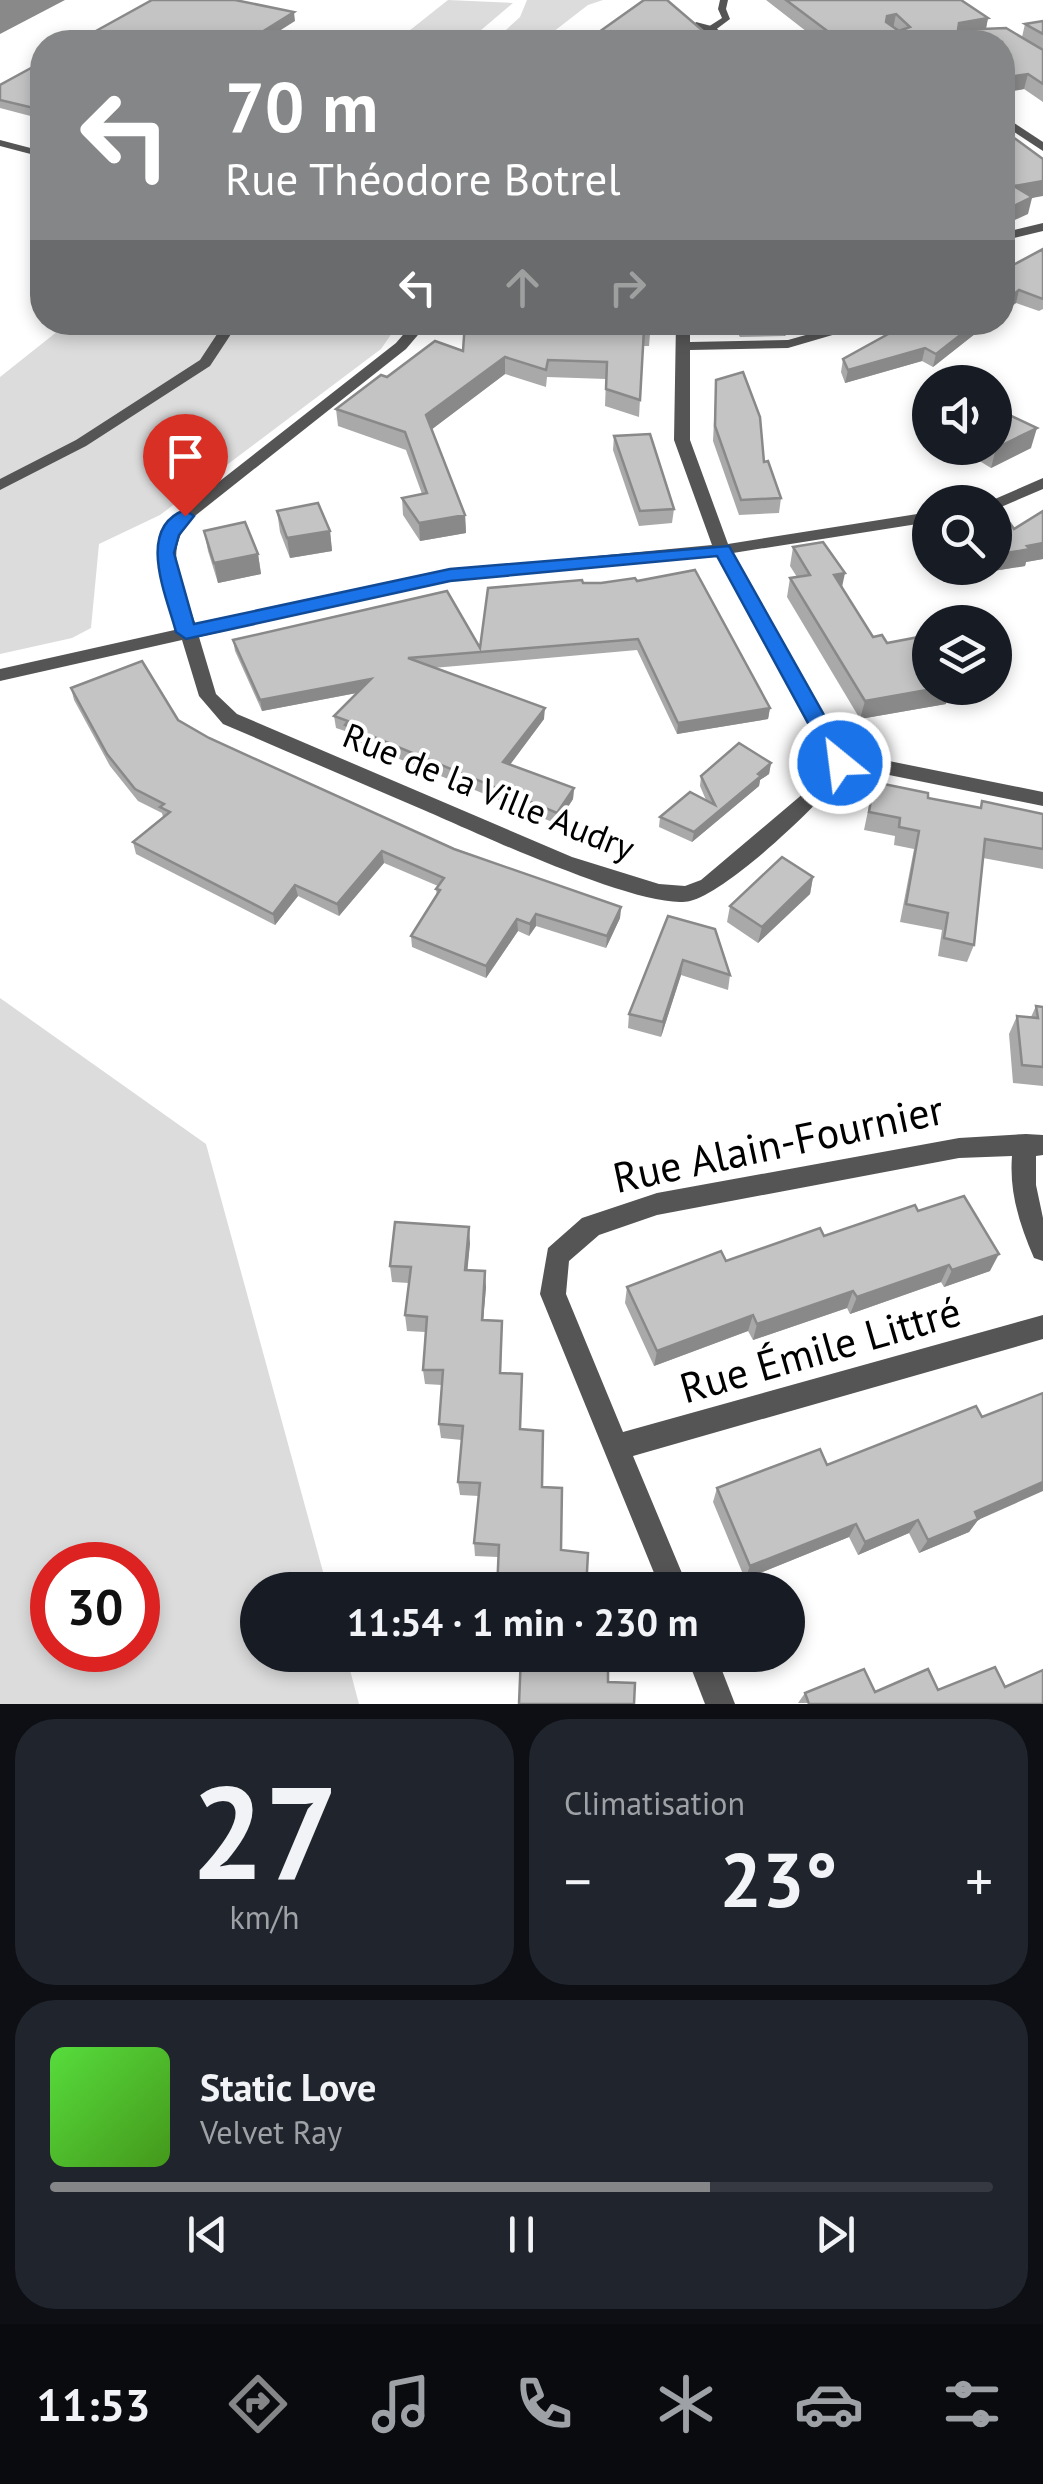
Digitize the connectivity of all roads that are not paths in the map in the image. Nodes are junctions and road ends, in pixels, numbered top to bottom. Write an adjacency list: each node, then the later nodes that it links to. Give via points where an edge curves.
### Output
1 (724, 0): 3 (lane, via 726,20)
2 (696, 25): 3 (street)
3 (711, 28): 4 (street)
4 (713, 30)
5 (1015, 127): 7 (street)
6 (0, 144): 8 (lane)
7 (1043, 147)
8 (30, 151)
9 (1043, 227): 10 (street)
10 (1015, 234)
11 (224, 335): 17 (street, via 205,364 81,443)
12 (411, 335): 21 (street, Rue de la Ville Audry, via 170,534 164,553)
13 (683, 335): 15 (street)
14 (822, 335): 15 (street, via 788,344)
15 (683, 346): 20 (street, via 682,440)
16 (1043, 483): 18 (street)
17 (0, 485)
18 (1012, 497)
19 (912, 521): 20 (street)
20 (722, 550): 21 (street, via 450,575); 23 (street)
21 (186, 632): 22 (street); 23 (street, Rue de la Ville Audry, via 208,696 230,719 564,862 659,892 686,894 708,886 818,792)
22 (0, 674)
23 (840, 763): 24 (street)
24 (1043, 798)
25 (1035, 1145): 26 (street, via 1020,1174); 28 (street, Rue Alain-Fournier, via 959,1148 657,1204 591,1226 557,1256 553,1294)
26 (1043, 1250)
27 (1043, 1327): 28 (street, Rue Émile Littré)
28 (618, 1447): 29 (street, Rue Alain-Fournier)
29 (668, 1572)
30 (708, 1672): 31 (street)
31 (720, 1704)

